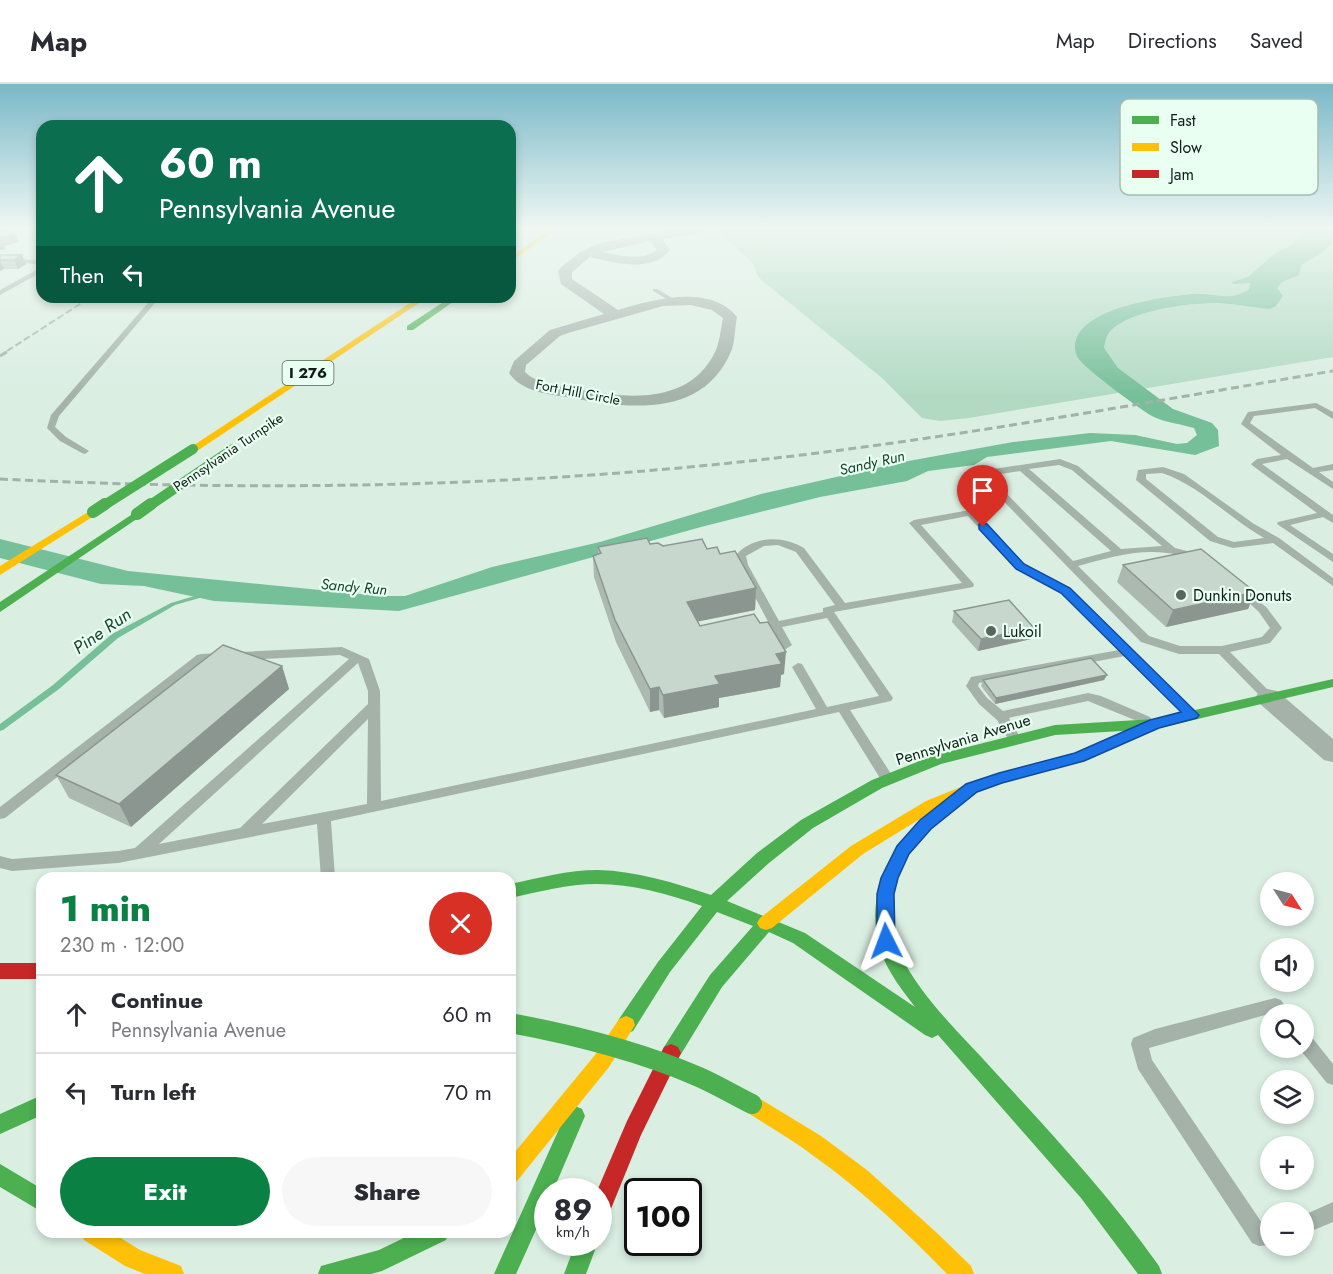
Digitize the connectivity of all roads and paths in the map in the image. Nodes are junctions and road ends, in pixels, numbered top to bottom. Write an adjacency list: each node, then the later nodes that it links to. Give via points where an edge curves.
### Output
1 (15, 285): 4 (lane)
2 (574, 285): 9 (street)
3 (656, 290): 5 (lane)
4 (0, 293)
5 (674, 301): 9 (street, Fort Hill Circle); 9 (street, Fort Hill Circle, via 710,305 730,317 723,350 704,380 684,393 659,400 615,401 536,386 518,373 519,364 555,333)
6 (152, 303): 15 (lane, via 55,415 51,428)
7 (415, 303): 28 (main road, Pennsylvania Turnpike / I 276, bridge)
8 (447, 303): 10 (main road)
9 (614, 314)
10 (396, 338)
11 (1333, 402): 12 (lane)
12 (1316, 405): 13 (lane); 16 (lane, via 1251,414 1247,419 1245,424)
13 (1333, 416)
14 (237, 446): 32 (main road, Pennsylvania Turnpike, bridge)
15 (85, 451)
16 (1289, 456): 19 (lane); 21 (lane, via 1256,464)
17 (1022, 467): 23 (lane, via 1060,462 1075,468); 24 (lane); 27 (lane, via 984,476)
18 (1333, 467): 19 (lane)
19 (1311, 471): 20 (lane)
20 (1333, 486)
21 (1329, 517): 25 (lane, via 1282,524)
22 (1275, 540): 22 (lane, via 1181,476 1163,470 1141,472 1141,480 1214,538 1233,545); 30 (lane)
23 (1170, 548): 24 (lane); 26 (lane)
24 (1119, 553): 27 (lane)
25 (1333, 559)
26 (1206, 563)
27 (1072, 564): 36 (lane, via 1145,639 1179,650)
28 (0, 571)
29 (1232, 582): 36 (lane, via 1263,610 1276,628 1266,640)
30 (1333, 583)
31 (842, 607): 33 (lane, via 827,610); 34 (lane, via 800,550 784,542 766,542 749,547 741,555); 37 (lane, via 969,585 914,522 970,513 1020,566 1066,591)
32 (0, 608)
33 (830, 614): 34 (lane); 43 (lane, via 887,698)
34 (774, 625): 35 (lane)
35 (786, 645)
36 (1222, 650): 41 (lane)
37 (1128, 652): 45 (lane); 46 (lane, via 975,680 972,686)
38 (357, 658): 42 (lane, via 365,662); 53 (lane, via 342,651 201,658); 56 (lane)
39 (798, 667): 44 (lane)
40 (1333, 683): 41 (main road, Pennsylvania Avenue)
41 (1268, 697): 45 (main road, Pennsylvania Avenue); 49 (street)
42 (374, 705): 52 (lane); 55 (lane)
43 (842, 707): 44 (lane); 50 (lane)
44 (823, 711): 52 (lane)
45 (1192, 715): 47 (main road, Pennsylvania Avenue)
46 (1002, 717): 47 (lane, via 1088,697); 48 (lane)
47 (1155, 724): 48 (main road, Pennsylvania Avenue, via 1055,730); 51 (main road, Pennsylvania Avenue, via 1079,757)
48 (1015, 739): 50 (main road, Pennsylvania Avenue, via 938,760)
49 (1333, 753)
50 (888, 780): 60 (main road, Pennsylvania Avenue, via 807,824)
51 (972, 788): 61 (main road, Pennsylvania Avenue, via 882,831 843,858); 68 (main road, via 926,825 903,850 886,894 884,927 901,974)
52 (374, 808): 54 (lane)
53 (0, 814)
54 (324, 817): 55 (lane); 58 (lane)
55 (244, 832): 56 (lane)
56 (140, 852): 57 (lane, via 12,865)
57 (0, 862)
58 (328, 872)
59 (516, 890): 60 (main road, via 609,878 674,890)
60 (712, 904): 61 (main road); 67 (main road, Pennsylvania Avenue, via 664,967)
61 (766, 923): 68 (main road, via 799,938 926,1024); 74 (main road, Pennsylvania Avenue, via 709,990 680,1037)
62 (0, 971): 63 (main road)
63 (36, 971)
64 (1260, 1009): 78 (lane, via 1139,1044 1144,1063)
65 (516, 1024): 86 (main road, bridge, via 574,1036 652,1060 697,1076 752,1104 822,1149 871,1188)
66 (1314, 1053): 69 (lane)
67 (602, 1061): 72 (main road); 84 (main road)
68 (973, 1062): 87 (main road, via 1124,1233)
69 (1333, 1077)
70 (36, 1108): 71 (main road)
71 (0, 1124)
72 (516, 1167)
73 (0, 1175): 75 (main road)
74 (612, 1181)
75 (36, 1197)
76 (1333, 1212): 77 (lane)
77 (1314, 1221)
78 (1260, 1236)
79 (101, 1238): 82 (main road, via 133,1258)
80 (426, 1238): 83 (main road, via 382,1260)
81 (581, 1256): 85 (main road)
82 (173, 1274)
83 (329, 1274)
84 (505, 1274)
85 (574, 1274)
86 (963, 1274)
87 (1151, 1274)

